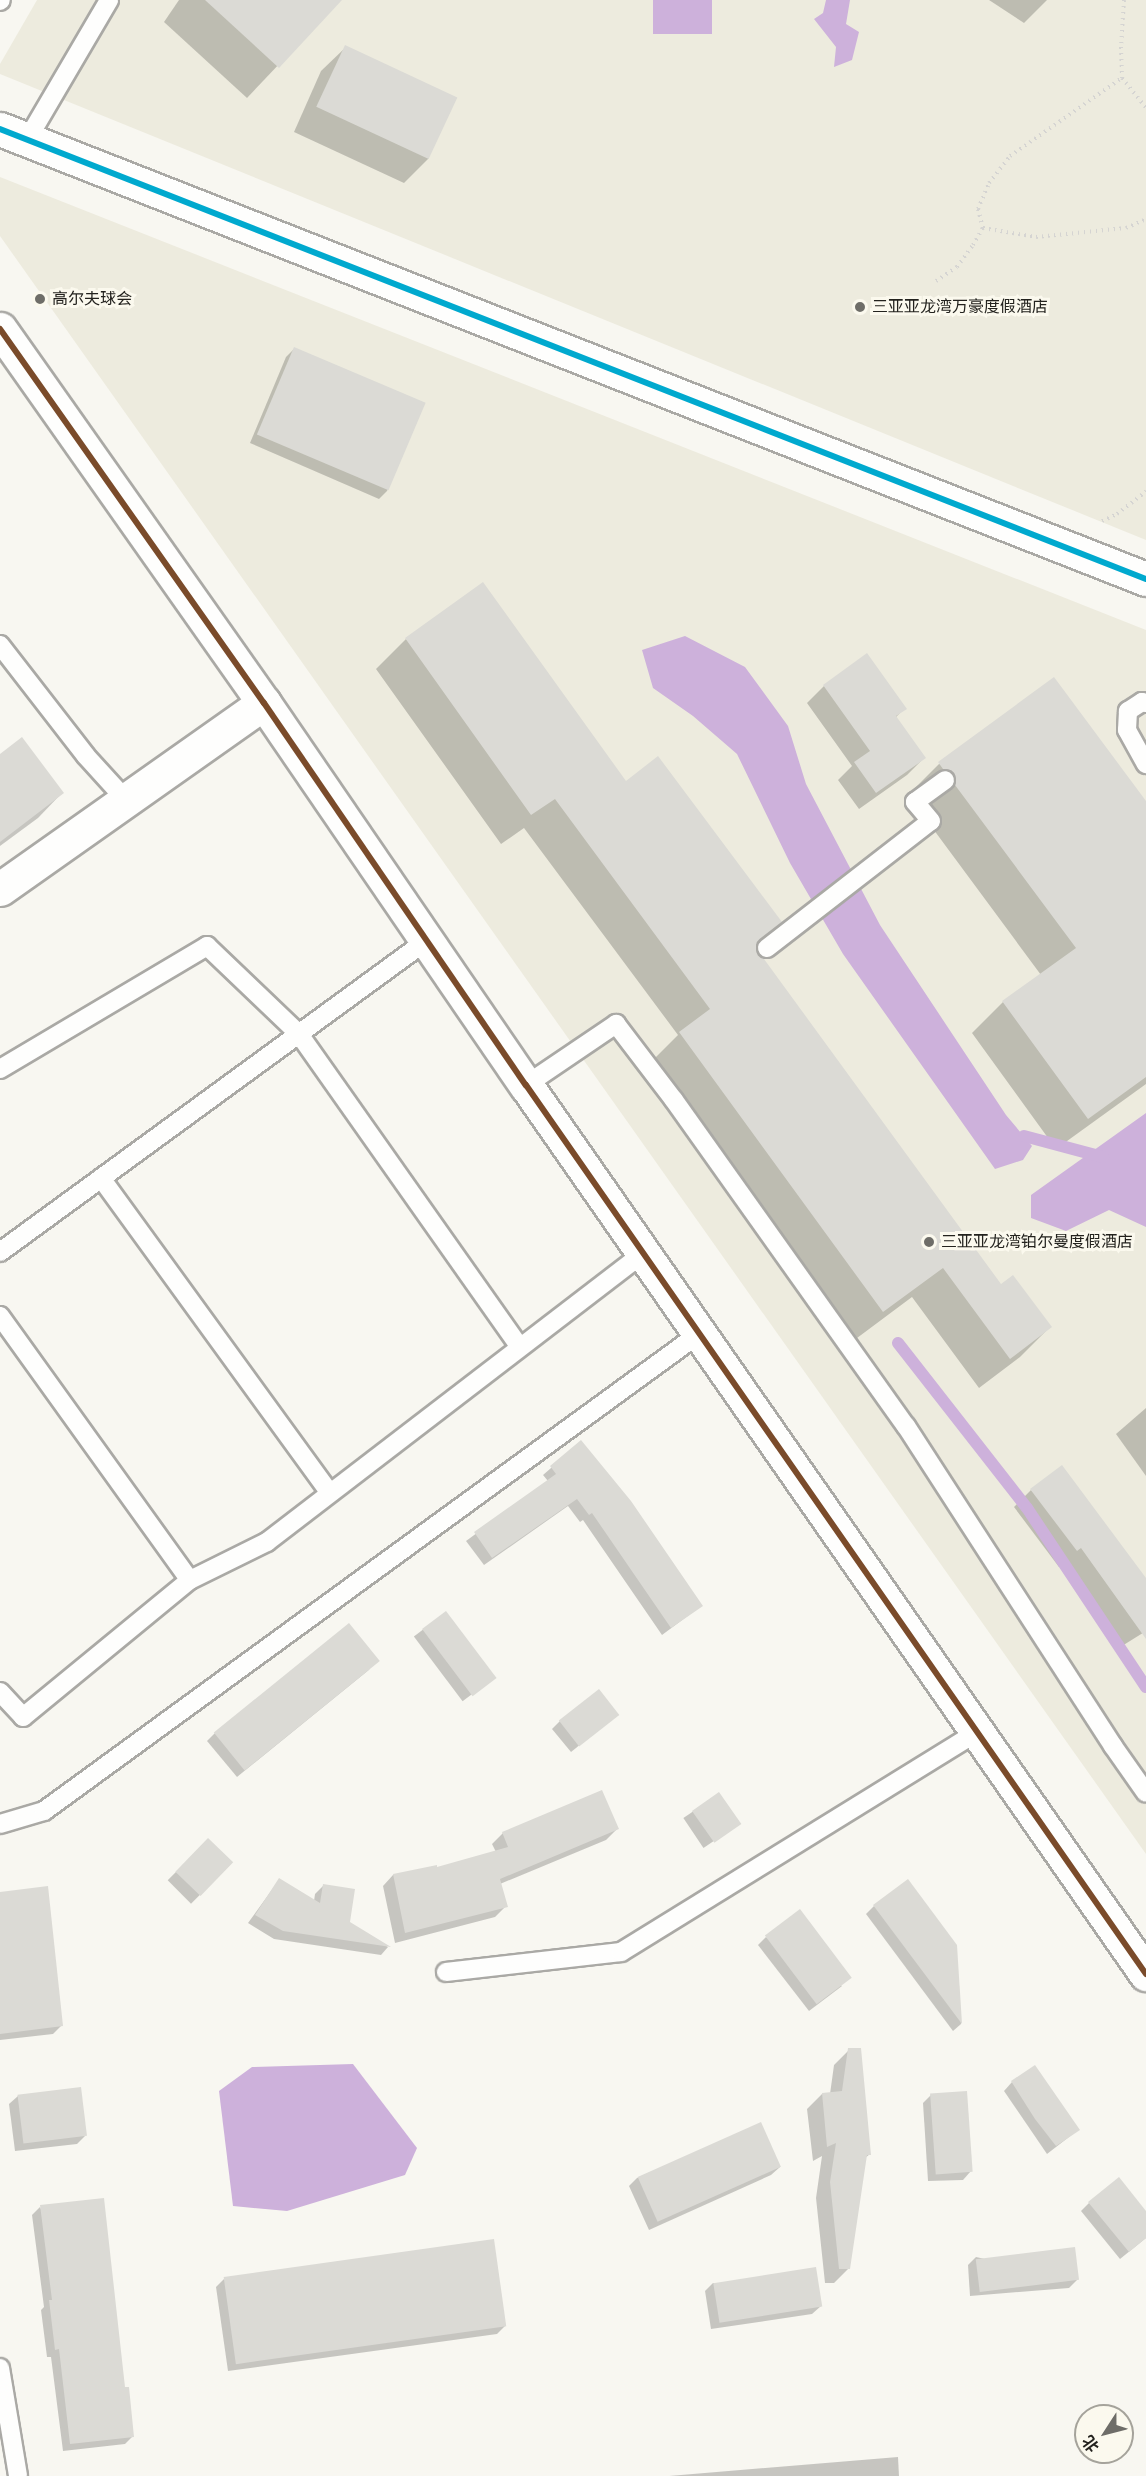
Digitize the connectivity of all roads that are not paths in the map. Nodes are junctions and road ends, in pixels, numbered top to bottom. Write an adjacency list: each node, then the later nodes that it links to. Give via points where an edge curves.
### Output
1 (109, 0): 2 (lane)
2 (14, 135): 4 (street)
3 (0, 329): 6 (street)
4 (1146, 579)
5 (0, 645): 10 (lane, via 86,756)
6 (264, 703): 10 (street); 12 (street)
7 (1146, 703): 8 (lane, via 1128,711 1127,730)
8 (1146, 764)
9 (945, 780): 13 (lane, via 915,802 930,821)
10 (126, 800): 11 (street)
11 (0, 889)
12 (426, 941): 14 (lane); 16 (street)
13 (767, 948)
14 (299, 1034): 15 (lane, via 207,946); 17 (lane); 22 (lane)
15 (0, 1068)
16 (526, 1085): 19 (street); 27 (lane, via 616,1024 906,1426)
17 (101, 1178): 18 (lane); 23 (lane)
18 (0, 1252)
19 (643, 1253): 21 (street); 22 (lane)
20 (0, 1316): 24 (lane)
21 (700, 1333): 26 (street); 28 (lane, via 44,1811)
22 (520, 1347): 23 (lane)
23 (330, 1493): 24 (lane, via 267,1542)
24 (190, 1580): 25 (lane, via 23,1717)
25 (0, 1692)
26 (977, 1732): 29 (lane, via 621,1952); 30 (street)
27 (1146, 1793)
28 (0, 1824)
29 (446, 1972)
30 (1146, 1974)
31 (0, 2368): 32 (lane)
32 (18, 2476)

